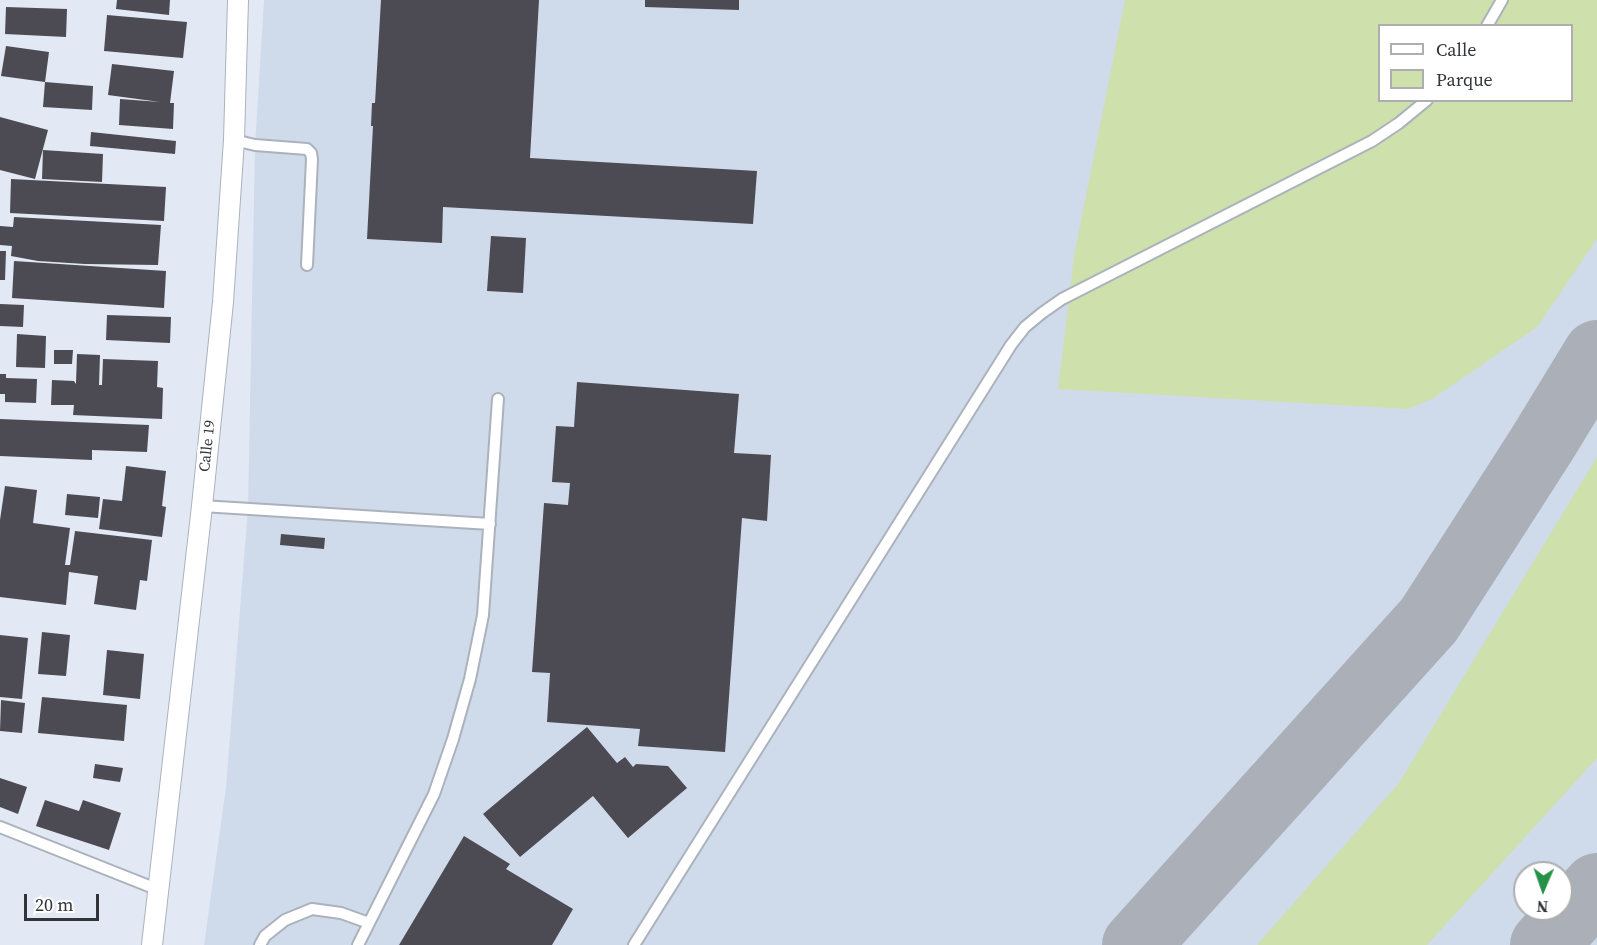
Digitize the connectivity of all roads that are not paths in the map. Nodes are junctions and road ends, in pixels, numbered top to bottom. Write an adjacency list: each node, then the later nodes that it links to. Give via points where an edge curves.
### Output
1 (238, 0): 5 (street, Calle 19)
2 (1502, 0): 3 (lane)
3 (1487, 24)
4 (1424, 102): 16 (lane, via 1372,141 1062,300 1025,327)
5 (234, 140): 6 (lane, via 307,149 311,153); 8 (street, Calle 19, via 223,302)
6 (307, 265)
7 (498, 399): 9 (lane)
8 (202, 506): 9 (lane); 11 (street, Calle 19)
9 (490, 524): 12 (lane, via 483,615 453,739 434,794)
10 (0, 827): 11 (lane)
11 (159, 890): 13 (street, Calle 19)
12 (369, 923): 14 (lane, via 341,913 312,909 285,920 265,936); 15 (lane)
13 (152, 945)
14 (261, 945)
15 (358, 945)
16 (634, 945)

